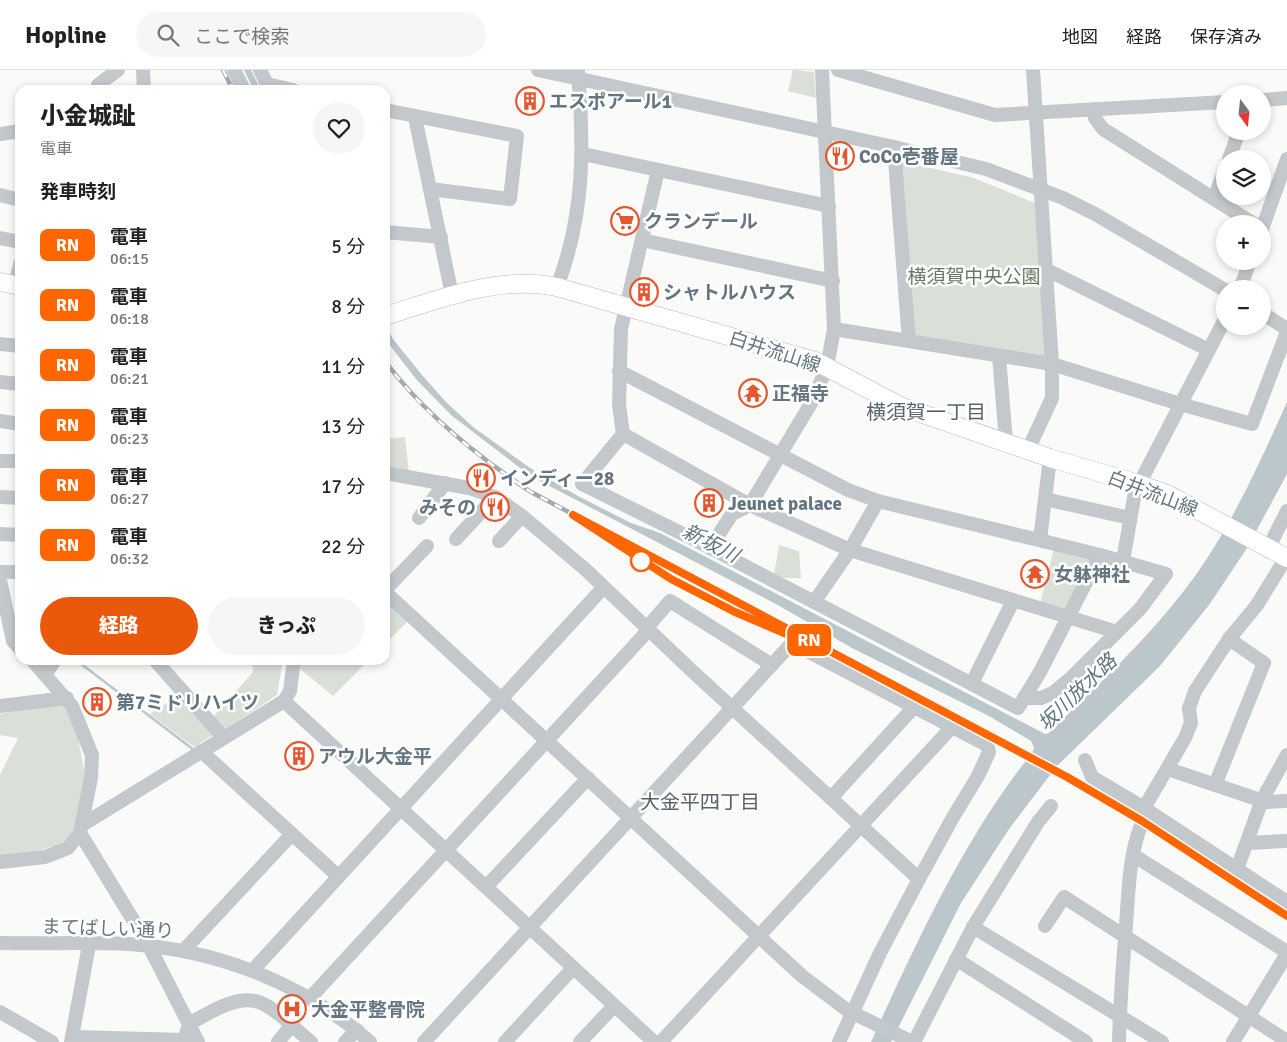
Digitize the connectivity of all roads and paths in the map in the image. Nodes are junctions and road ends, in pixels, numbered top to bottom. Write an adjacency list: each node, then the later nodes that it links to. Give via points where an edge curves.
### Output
1 (118, 70): 10 (street)
2 (143, 70): 11 (street)
3 (234, 70): 12 (street)
4 (260, 70): 13 (street)
5 (538, 70): 9 (street)
6 (822, 70): 22 (street)
7 (838, 70): 19 (street, via 982,113)
8 (1033, 70): 19 (street)
9 (578, 74): 22 (street); 25 (street)
10 (98, 85)
11 (144, 85)
12 (242, 85)
13 (268, 85)
14 (1287, 98): 15 (street)
15 (1271, 99)
16 (1216, 102): 17 (street)
17 (1094, 109): 19 (street); 33 (street, via 1095,118 1103,129)
18 (390, 111): 20 (street)
19 (1036, 113): 29 (street)
20 (415, 117): 28 (street); 28 (street, via 517,136 510,199)
21 (15, 132): 23 (street)
22 (824, 132): 24 (street); 34 (street)
23 (0, 134)
24 (894, 147): 29 (street, via 986,169); 53 (street)
25 (583, 154): 27 (street); 45 (street, via 574,233)
26 (1287, 159): 36 (street)
27 (658, 170): 34 (street); 40 (street)
28 (430, 189): 39 (street)
29 (1040, 190): 42 (street); 44 (street, via 1126,230)
30 (1216, 194): 33 (street)
31 (0, 195): 32 (street)
32 (15, 199)
33 (1214, 199): 35 (street)
34 (829, 206): 43 (street)
35 (1240, 215)
36 (1267, 215)
37 (390, 233): 39 (street)
38 (0, 238): 41 (street)
39 (441, 238): 46 (street)
40 (642, 240): 43 (street); 47 (street)
41 (15, 241)
42 (1045, 269): 56 (street); 58 (street)
43 (833, 281): 50 (street)
44 (1216, 285)
45 (557, 287): 46 (main road, 白井流山線, via 522,284); 47 (main road, 白井流山線)
46 (452, 295): 48 (main road, 白井流山線)
47 (627, 306): 59 (main road, 白井流山線); 60 (street, via 621,329)
48 (390, 314)
49 (1271, 319): 51 (street)
50 (834, 329): 53 (street); 59 (street)
51 (1287, 330): 63 (street, via 1252,424)
52 (1217, 335): 56 (street)
53 (909, 341): 57 (street)
54 (0, 344): 55 (street)
55 (15, 346)
56 (1209, 350): 63 (street)
57 (999, 356): 58 (street); 67 (street)
58 (1052, 364): 63 (street); 68 (street, via 1052,398)
59 (827, 367): 67 (main road, 白井流山線, via 900,406); 69 (street, via 813,400)
60 (619, 371): 66 (street, via 618,405); 69 (street)
61 (0, 382): 62 (street)
62 (15, 384)
63 (1180, 404): 75 (street)
64 (0, 422): 65 (street)
65 (15, 424)
66 (622, 434): 81 (street); 92 (street, via 582,484)
67 (1006, 442): 68 (main road, 白井流山線)
68 (1028, 450): 70 (main road, 白井流山線)
69 (781, 454): 80 (street, via 848,490); 81 (street)
70 (1050, 458): 75 (main road, 白井流山線); 79 (street)
71 (0, 460): 72 (street)
72 (15, 461)
73 (390, 474): 74 (street)
74 (445, 483): 77 (street); 84 (street)
75 (1139, 484): 85 (street); 93 (main road, 白井流山線, via 1208,514)
76 (0, 497): 78 (street)
77 (495, 497): 83 (street); 88 (street)
78 (15, 498)
79 (1045, 499): 85 (street); 89 (street)
80 (878, 501): 89 (street); 94 (street)
81 (750, 505): 92 (street, via 732,514); 94 (street)
82 (1287, 511): 93 (street)
83 (522, 516): 90 (street); 102 (street)
84 (419, 518)
85 (1130, 518): 97 (street)
86 (0, 534): 87 (street)
87 (15, 535)
88 (456, 539)
89 (1040, 540): 95 (street)
90 (499, 541)
91 (427, 546): 101 (street)
92 (710, 548): 105 (street)
93 (1266, 548): 96 (main road, 白井流山線)
94 (850, 550): 104 (street); 105 (street)
95 (1100, 555): 97 (street); 106 (street)
96 (1286, 557): 109 (street, via 1257,605)
97 (1123, 561): 108 (street, via 1166,574 1140,609)
98 (0, 572): 99 (street)
99 (15, 572)
100 (0, 580): 110 (street)
101 (390, 586)
102 (603, 588): 107 (street); 119 (street)
103 (390, 596): 119 (street)
104 (1013, 601): 106 (street); 117 (street)
105 (814, 602): 117 (street)
106 (1068, 618): 108 (street); 120 (street)
107 (647, 629): 115 (street, via 670,601); 124 (street); 127 (street)
108 (1117, 632): 120 (street, via 1053,693 1041,698)
109 (1228, 638): 131 (street, via 1191,700 1191,723); 133 (street, via 1264,663)
110 (15, 643)
111 (37, 665): 116 (street)
112 (51, 665): 116 (street)
113 (159, 665): 126 (street)
114 (293, 665): 121 (street, via 290,691)
115 (772, 665): 123 (street, via 792,644); 124 (street)
116 (45, 674): 118 (street)
117 (972, 684): 120 (street, via 1018,708)
118 (67, 698): 122 (street); 142 (street, via 92,755)
119 (502, 698): 127 (street); 138 (street)
120 (1024, 698)
121 (284, 701): 126 (street); 138 (street)
122 (0, 706)
123 (916, 706): 125 (street); 134 (street)
124 (732, 708): 134 (street); 140 (street)
125 (952, 727): 141 (street); 151 (street, via 987,745 989,752)
126 (223, 737): 128 (street)
127 (547, 740): 132 (street); 146 (street)
128 (202, 751): 142 (street); 143 (street)
129 (1286, 758): 135 (street)
130 (1085, 760): 139 (street, via 1092,777)
131 (1168, 769): 133 (street); 139 (street)
132 (588, 778): 140 (street); 152 (street)
133 (1215, 785): 135 (street)
134 (831, 798): 141 (street)
135 (1262, 800): 136 (street); 145 (street)
136 (1287, 801)
137 (1051, 806): 156 (street)
138 (400, 808): 146 (street); 150 (street)
139 (1146, 809): 147 (street); 149 (street)
140 (631, 818): 155 (street); 157 (street)
141 (861, 826): 151 (street); 157 (street)
142 (81, 829): 148 (street, via 68,848 59,853); 161 (street)
143 (292, 834): 150 (street); 162 (street)
144 (1287, 842): 145 (street)
145 (1247, 843): 149 (street)
146 (446, 850): 152 (street); 167 (street)
147 (1134, 856): 158 (street, via 1129,876); 163 (street)
148 (0, 862)
149 (1237, 869): 153 (street)
150 (338, 876): 166 (street)
151 (919, 879): 170 (street)
152 (486, 888): 155 (street)
153 (1287, 902)
154 (1045, 926): 158 (street, via 1064,897)
155 (530, 927): 165 (street); 185 (street)
156 (973, 927): 164 (street); 172 (street)
157 (759, 936): 170 (street, via 802,976); 189 (street)
158 (1125, 937): 171 (street); 172 (street, via 1120,975)
159 (0, 943): 160 (street, まてばしい通り)
160 (89, 945): 161 (street, まてばしい通り); 176 (street)
161 (149, 946): 162 (street, まてばしい通り); 173 (street)
162 (184, 950): 166 (street, まてばしい通り)
163 (1287, 953): 171 (street)
164 (956, 959): 191 (street); 192 (street)
165 (574, 968): 168 (street); 186 (street)
166 (253, 970): 167 (street, まてばしい通り)
167 (310, 998): 175 (street, まてばしい通り)
168 (614, 1006): 187 (street); 188 (street)
169 (0, 1012): 179 (street)
170 (852, 1012): 190 (street); 191 (street)
171 (1248, 1016): 177 (street); 195 (street)
172 (1120, 1018): 193 (street); 194 (street)
173 (190, 1023): 174 (street, via 224,1007 255,1001); 178 (street); 180 (street)
174 (291, 1026): 181 (street); 182 (street)
175 (357, 1030): 183 (street); 184 (street, まてばしい通り)
176 (72, 1040): 178 (street)
177 (1287, 1040)
178 (184, 1041)
179 (52, 1042)
180 (198, 1042)
181 (278, 1042)
182 (311, 1042)
183 (346, 1042)
184 (370, 1042)
185 (424, 1042)
186 (505, 1042)
187 (580, 1042)
188 (654, 1042)
189 (661, 1042)
190 (839, 1042)
191 (913, 1042)
192 (1086, 1042)
193 (1119, 1042)
194 (1162, 1042)
195 (1232, 1042)

